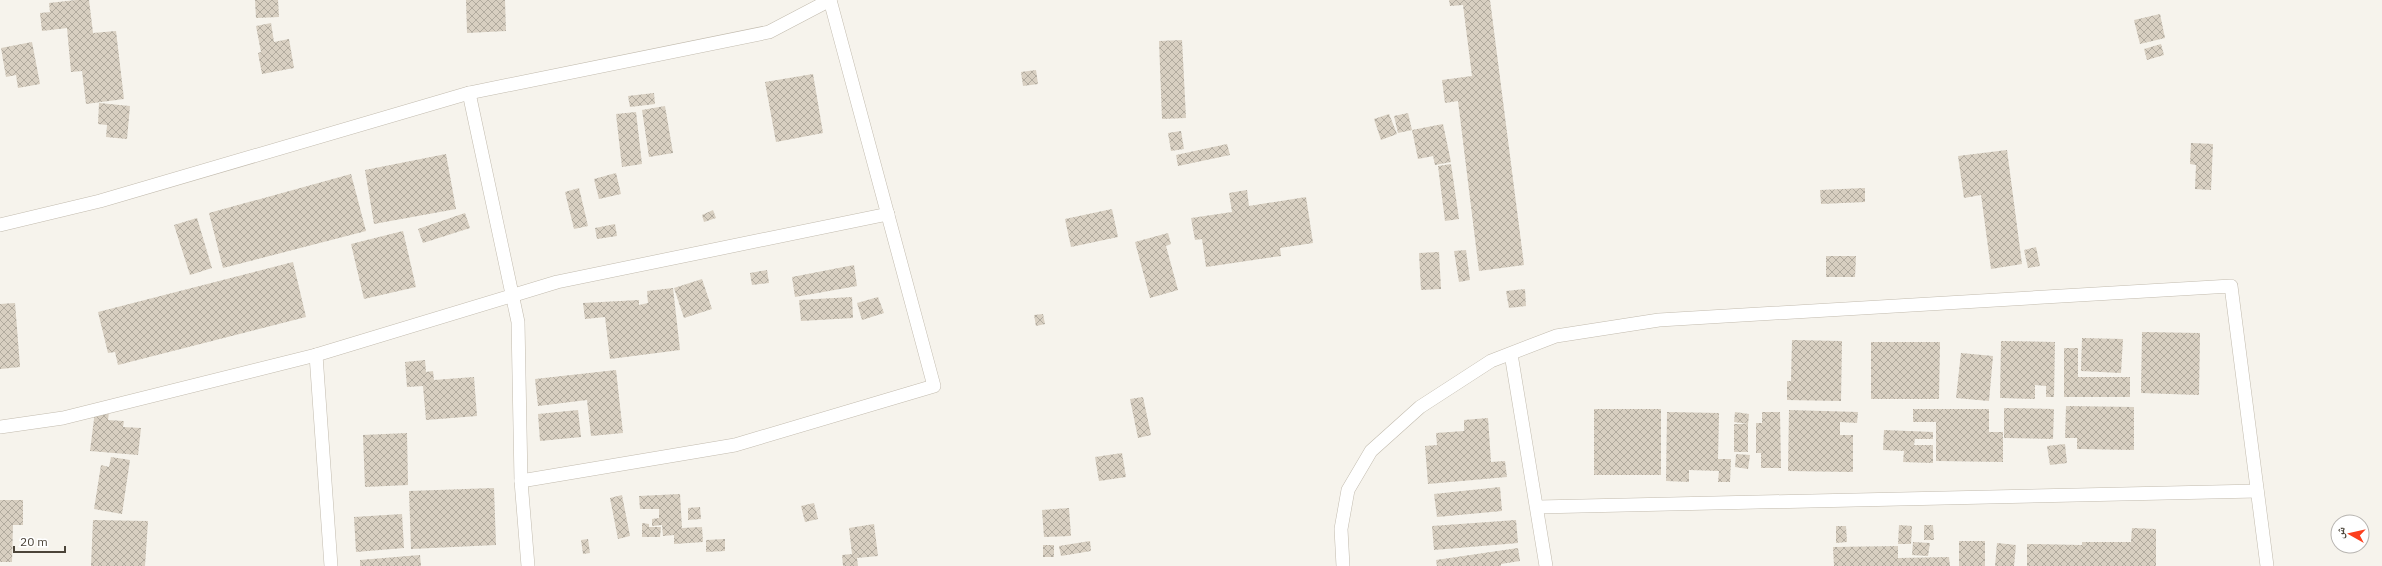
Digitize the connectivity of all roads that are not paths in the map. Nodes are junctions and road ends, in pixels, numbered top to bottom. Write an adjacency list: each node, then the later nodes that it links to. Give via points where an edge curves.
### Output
1 (830, 0): 2 (street, via 769,32); 3 (street)
2 (469, 93): 4 (street, via 100,201); 5 (street)
3 (888, 214): 5 (street, via 557,282); 9 (street, via 934,386 735,445)
4 (0, 225)
5 (512, 295): 7 (street); 9 (street, via 518,322)
6 (1511, 354): 10 (street, via 1556,336 1659,320 2231,286); 11 (street); 14 (street, via 1491,362 1420,407 1371,451 1348,490 1341,529)
7 (316, 355): 8 (street, via 62,418); 12 (street)
8 (0, 427)
9 (521, 481): 13 (street)
10 (2257, 491): 11 (street); 16 (street)
11 (1538, 506): 15 (street)
12 (331, 566)
13 (528, 566)
14 (1343, 566)
15 (1546, 566)
16 (2266, 566)

